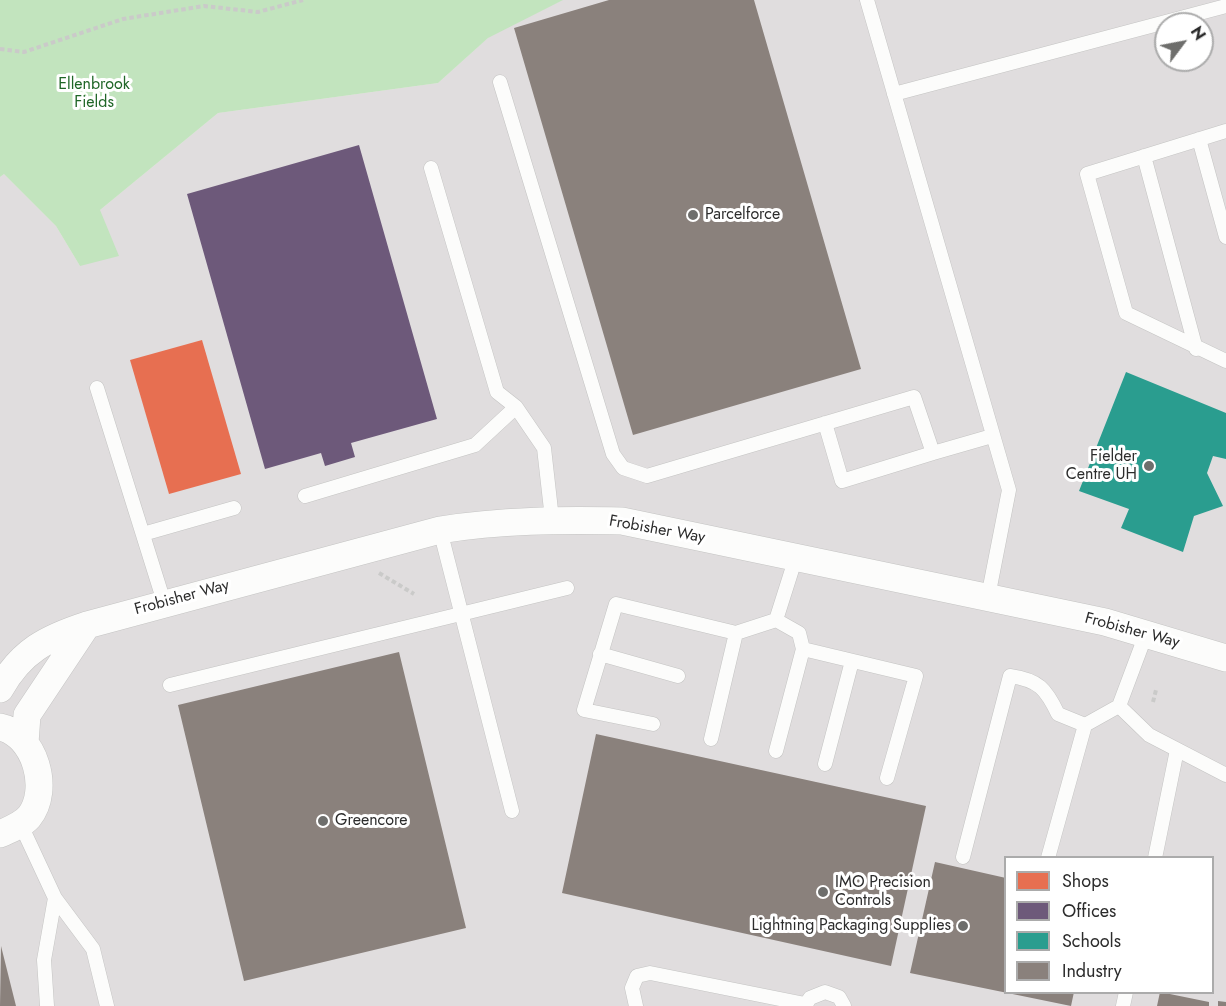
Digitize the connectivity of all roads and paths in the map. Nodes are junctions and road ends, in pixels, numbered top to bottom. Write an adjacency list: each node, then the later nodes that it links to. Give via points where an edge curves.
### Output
1 (303, 0): 4 (path, via 258,12 192,7 123,19 24,52)
2 (867, 0): 6 (lane)
3 (1226, 6): 6 (lane)
4 (0, 49)
5 (500, 81): 16 (lane, via 613,454 624,468 647,476)
6 (894, 94): 17 (lane)
7 (1226, 131): 8 (lane)
8 (1198, 139): 9 (lane); 11 (lane)
9 (1144, 156): 12 (lane); 12 (lane, via 1087,174 1126,313)
10 (431, 168): 15 (lane, via 497,392)
11 (1226, 237)
12 (1196, 349): 13 (lane)
13 (1226, 361)
14 (97, 388): 23 (lane)
15 (516, 407): 19 (lane, via 475,445); 21 (lane, via 544,448)
16 (825, 423): 18 (lane, via 914,397); 18 (lane, via 842,481)
17 (992, 436): 18 (lane); 26 (lane, via 1009,489)
18 (933, 453)
19 (305, 496)
20 (234, 508): 23 (lane)
21 (552, 519): 22 (street, Frobisher Way, via 487,522); 24 (street, Frobisher Way, via 622,520)
22 (440, 530): 27 (street, Frobisher Way); 28 (lane)
23 (143, 534): 27 (lane)
24 (796, 557): 26 (street, Frobisher Way); 29 (lane)
25 (567, 588): 28 (lane)
26 (988, 597): 32 (street, Frobisher Way)
27 (164, 602): 30 (street, Frobisher Way)
28 (462, 613): 38 (lane); 53 (lane)
29 (776, 620): 31 (lane); 33 (lane, via 799,633)
30 (87, 625): 39 (street, Frobisher Way, via 49,637 10,670); 47 (street, via 27,715)
31 (736, 633): 34 (lane, via 616,604); 46 (lane)
32 (1146, 634): 35 (street, Frobisher Way); 42 (lane)
33 (803, 650): 36 (lane); 49 (lane)
34 (600, 654): 37 (lane); 43 (lane, via 584,710)
35 (1226, 658)
36 (852, 661): 50 (lane); 52 (lane, via 916,676)
37 (678, 676)
38 (170, 685)
39 (0, 689)
40 (1156, 690): 41 (path)
41 (1153, 702)
42 (1119, 706): 44 (lane); 48 (lane, via 1149,735)
43 (653, 724)
44 (1085, 726): 55 (lane); 57 (lane, via 1058,714 1046,690 1025,678 1010,676)
45 (0, 727): 47 (street)
46 (711, 739)
47 (25, 743): 54 (street, via 36,760 36,800 29,817)
48 (1177, 750): 51 (lane); 56 (lane)
49 (776, 751)
50 (825, 764)
51 (1226, 775)
52 (887, 778)
53 (512, 811)
54 (10, 829): 58 (lane)
55 (1049, 856)
56 (1155, 856)
57 (963, 857)
58 (55, 898): 60 (lane, via 45,960); 61 (lane, via 93,949)
59 (805, 1005): 62 (lane, via 650,973 637,976 632,988); 63 (lane, via 816,994 825,992 839,997)
60 (47, 1006)
61 (107, 1006)
62 (636, 1006)
63 (844, 1006)

